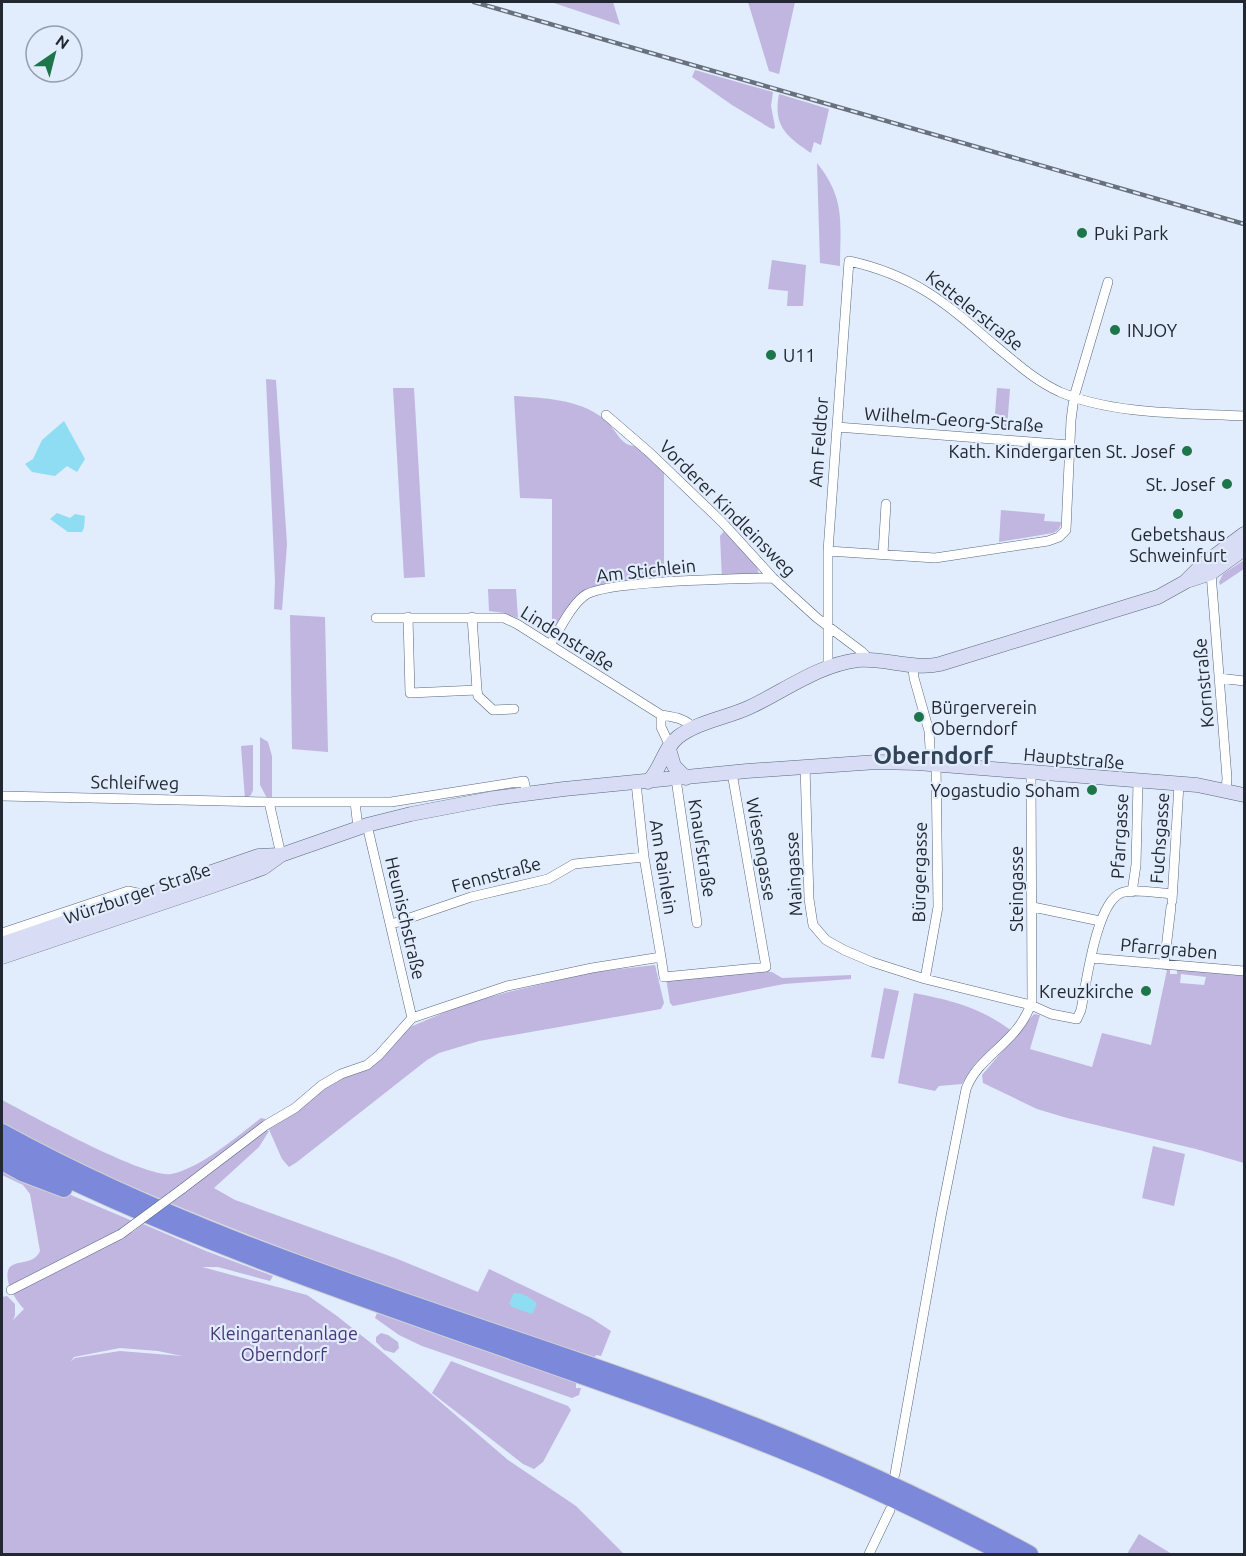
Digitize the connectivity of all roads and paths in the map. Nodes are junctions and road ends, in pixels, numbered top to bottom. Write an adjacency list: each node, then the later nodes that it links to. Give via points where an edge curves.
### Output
1 (849, 261): 3 (street, Kettelerstraße, via 893,273 930,292 1036,379); 6 (street, Am Feldtor)
2 (1108, 282): 3 (street)
3 (1074, 397): 5 (street, Kettelerstraße, via 1128,409); 7 (street)
4 (606, 415): 14 (street, Vorderer Kindleinsweg, via 722,522)
5 (1245, 416)
6 (837, 426): 7 (street, Wilhelm-Georg-Straße); 11 (street, Am Feldtor)
7 (1070, 445): 12 (street, via 1066,530 1059,537 948,557)
8 (886, 504): 12 (street)
9 (1245, 534): 15 (main road)
10 (1244, 549): 13 (main road)
11 (828, 551): 12 (street); 19 (street, Am Feldtor)
12 (883, 554)
13 (1210, 573): 15 (main road); 24 (street, Kornstraße)
14 (773, 578): 19 (street, Vorderer Kindleinsweg); 20 (street, Am Stichlein, via 593,591 580,600)
15 (1185, 582): 23 (main road, via 1141,604 948,663)
16 (408, 617): 17 (street, Lindenstraße); 18 (street, Lindenstraße); 26 (street, via 410,693)
17 (472, 617): 20 (street, Lindenstraße, via 504,618); 26 (street)
18 (376, 618)
19 (827, 626): 21 (street); 22 (street, Am Feldtor)
20 (550, 645): 28 (street, Lindenstraße)
21 (870, 660): 22 (main road); 23 (main road)
22 (828, 667): 29 (main road, via 749,708)
23 (913, 667): 31 (street)
24 (1219, 678): 25 (street); 39 (street, Kornstraße)
25 (1245, 681)
26 (477, 690): 27 (street, via 478,696 494,710)
27 (514, 710)
28 (661, 715): 29 (street, Lindenstraße, via 676,717); 30 (street)
29 (693, 729): 30 (main road, via 678,737)
30 (669, 748): 35 (main road); 36 (main road, via 655,775)
31 (933, 764): 32 (main road, Hauptstraße); 34 (main road, Hauptstraße); 62 (street, Bürgergasse, via 938,907)
32 (805, 766): 33 (main road, Hauptstraße); 62 (street, Maingasse, via 813,924 826,940 844,950)
33 (732, 773): 35 (main road, Hauptstraße); 58 (street, Wiesengasse, via 766,967 664,977)
34 (1031, 773): 37 (main road, Hauptstraße); 51 (street, Steingasse)
35 (681, 778): 36 (main road, Hauptstraße); 53 (street, Knaufstraße)
36 (642, 782): 40 (main road, Würzburger Straße); 47 (street, Am Rainlein)
37 (1138, 782): 38 (main road, Hauptstraße); 48 (street, Pfarrgasse)
38 (1179, 784): 39 (main road, Hauptstraße); 49 (street, Fuchsgasse)
39 (1226, 790): 41 (main road, Hauptstraße)
40 (527, 794): 44 (street, via 524,781 401,801); 45 (main road, Würzburger Straße, via 474,801)
41 (1245, 795)
42 (2, 796): 43 (street, Schleifweg)
43 (268, 802): 44 (street, Schleifweg); 46 (street)
44 (354, 802): 45 (street)
45 (363, 826): 46 (main road, Würzburger Straße); 54 (street, Heunischstraße)
46 (281, 855): 50 (main road, Würzburger Straße, via 258,856)
47 (644, 857): 54 (street, Fennstraße, via 574,864 548,879 471,897); 58 (street, Am Rainlein)
48 (1132, 892): 49 (street, Fuchsgasse); 52 (street, via 1115,897)
49 (1172, 901): 60 (street, Fuchsgasse)
50 (142, 904): 55 (street, via 137,892 128,891); 56 (main road, Würzburger Straße); 57 (main road, Würzburger Straße, via 94,927)
51 (1033, 908): 52 (street); 63 (street, Steingasse)
52 (1100, 921): 59 (street)
53 (697, 923)
54 (392, 924): 64 (street, Heunischstraße)
55 (2, 933)
56 (2, 944)
57 (2, 957)
58 (661, 957): 64 (street, via 507,986)
59 (1091, 957): 60 (street, Pfarrgraben); 63 (street, Maingasse, via 1077,1019)
60 (1164, 965): 61 (street, Pfarrgraben)
61 (1245, 971)
62 (925, 979): 63 (street, Maingasse)
63 (1031, 1005): 70 (street, via 1017,1032 974,1074 966,1089)
64 (412, 1018): 69 (street, bridge, via 380,1056 322,1085 121,1234)
65 (2, 1132): 74 (highway, via 110,1186 206,1227 801,1444 904,1490)
66 (2, 1147): 68 (highway)
67 (2, 1162): 68 (highway, via 69,1191)
68 (129, 1209): 73 (highway, via 308,1280 645,1398 793,1455)
69 (11, 1290)
70 (895, 1474)
71 (890, 1510): 72 (street)
72 (869, 1554)
73 (1004, 1554)
74 (1030, 1554)

